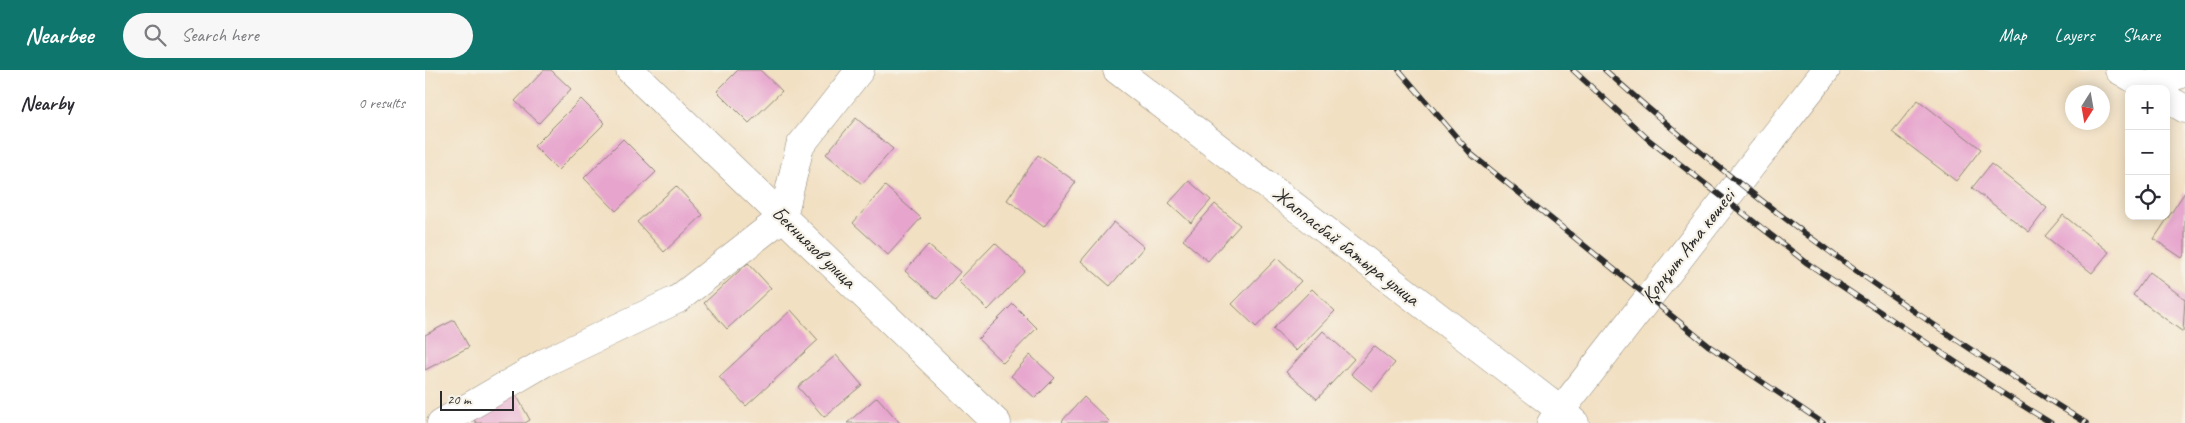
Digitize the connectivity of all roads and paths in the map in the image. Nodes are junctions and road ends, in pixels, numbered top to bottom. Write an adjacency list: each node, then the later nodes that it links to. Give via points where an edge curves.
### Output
1 (630, 70): 11 (street, Бекниязов улица)
2 (860, 70): 11 (street, via 800,146)
3 (1117, 70): 12 (street, Жаппасбай батыра улица)
4 (1826, 70): 12 (street, Қорқыт Ата көшесі)
5 (2119, 70): 7 (street)
6 (2185, 73): 8 (street)
7 (2144, 85)
8 (2164, 85)
9 (2170, 100): 10 (street)
10 (2185, 109)
11 (783, 217): 13 (street, via 678,299 543,363); 14 (street, Бекниязов улица)
12 (1562, 419)
13 (441, 423)
14 (997, 423)

